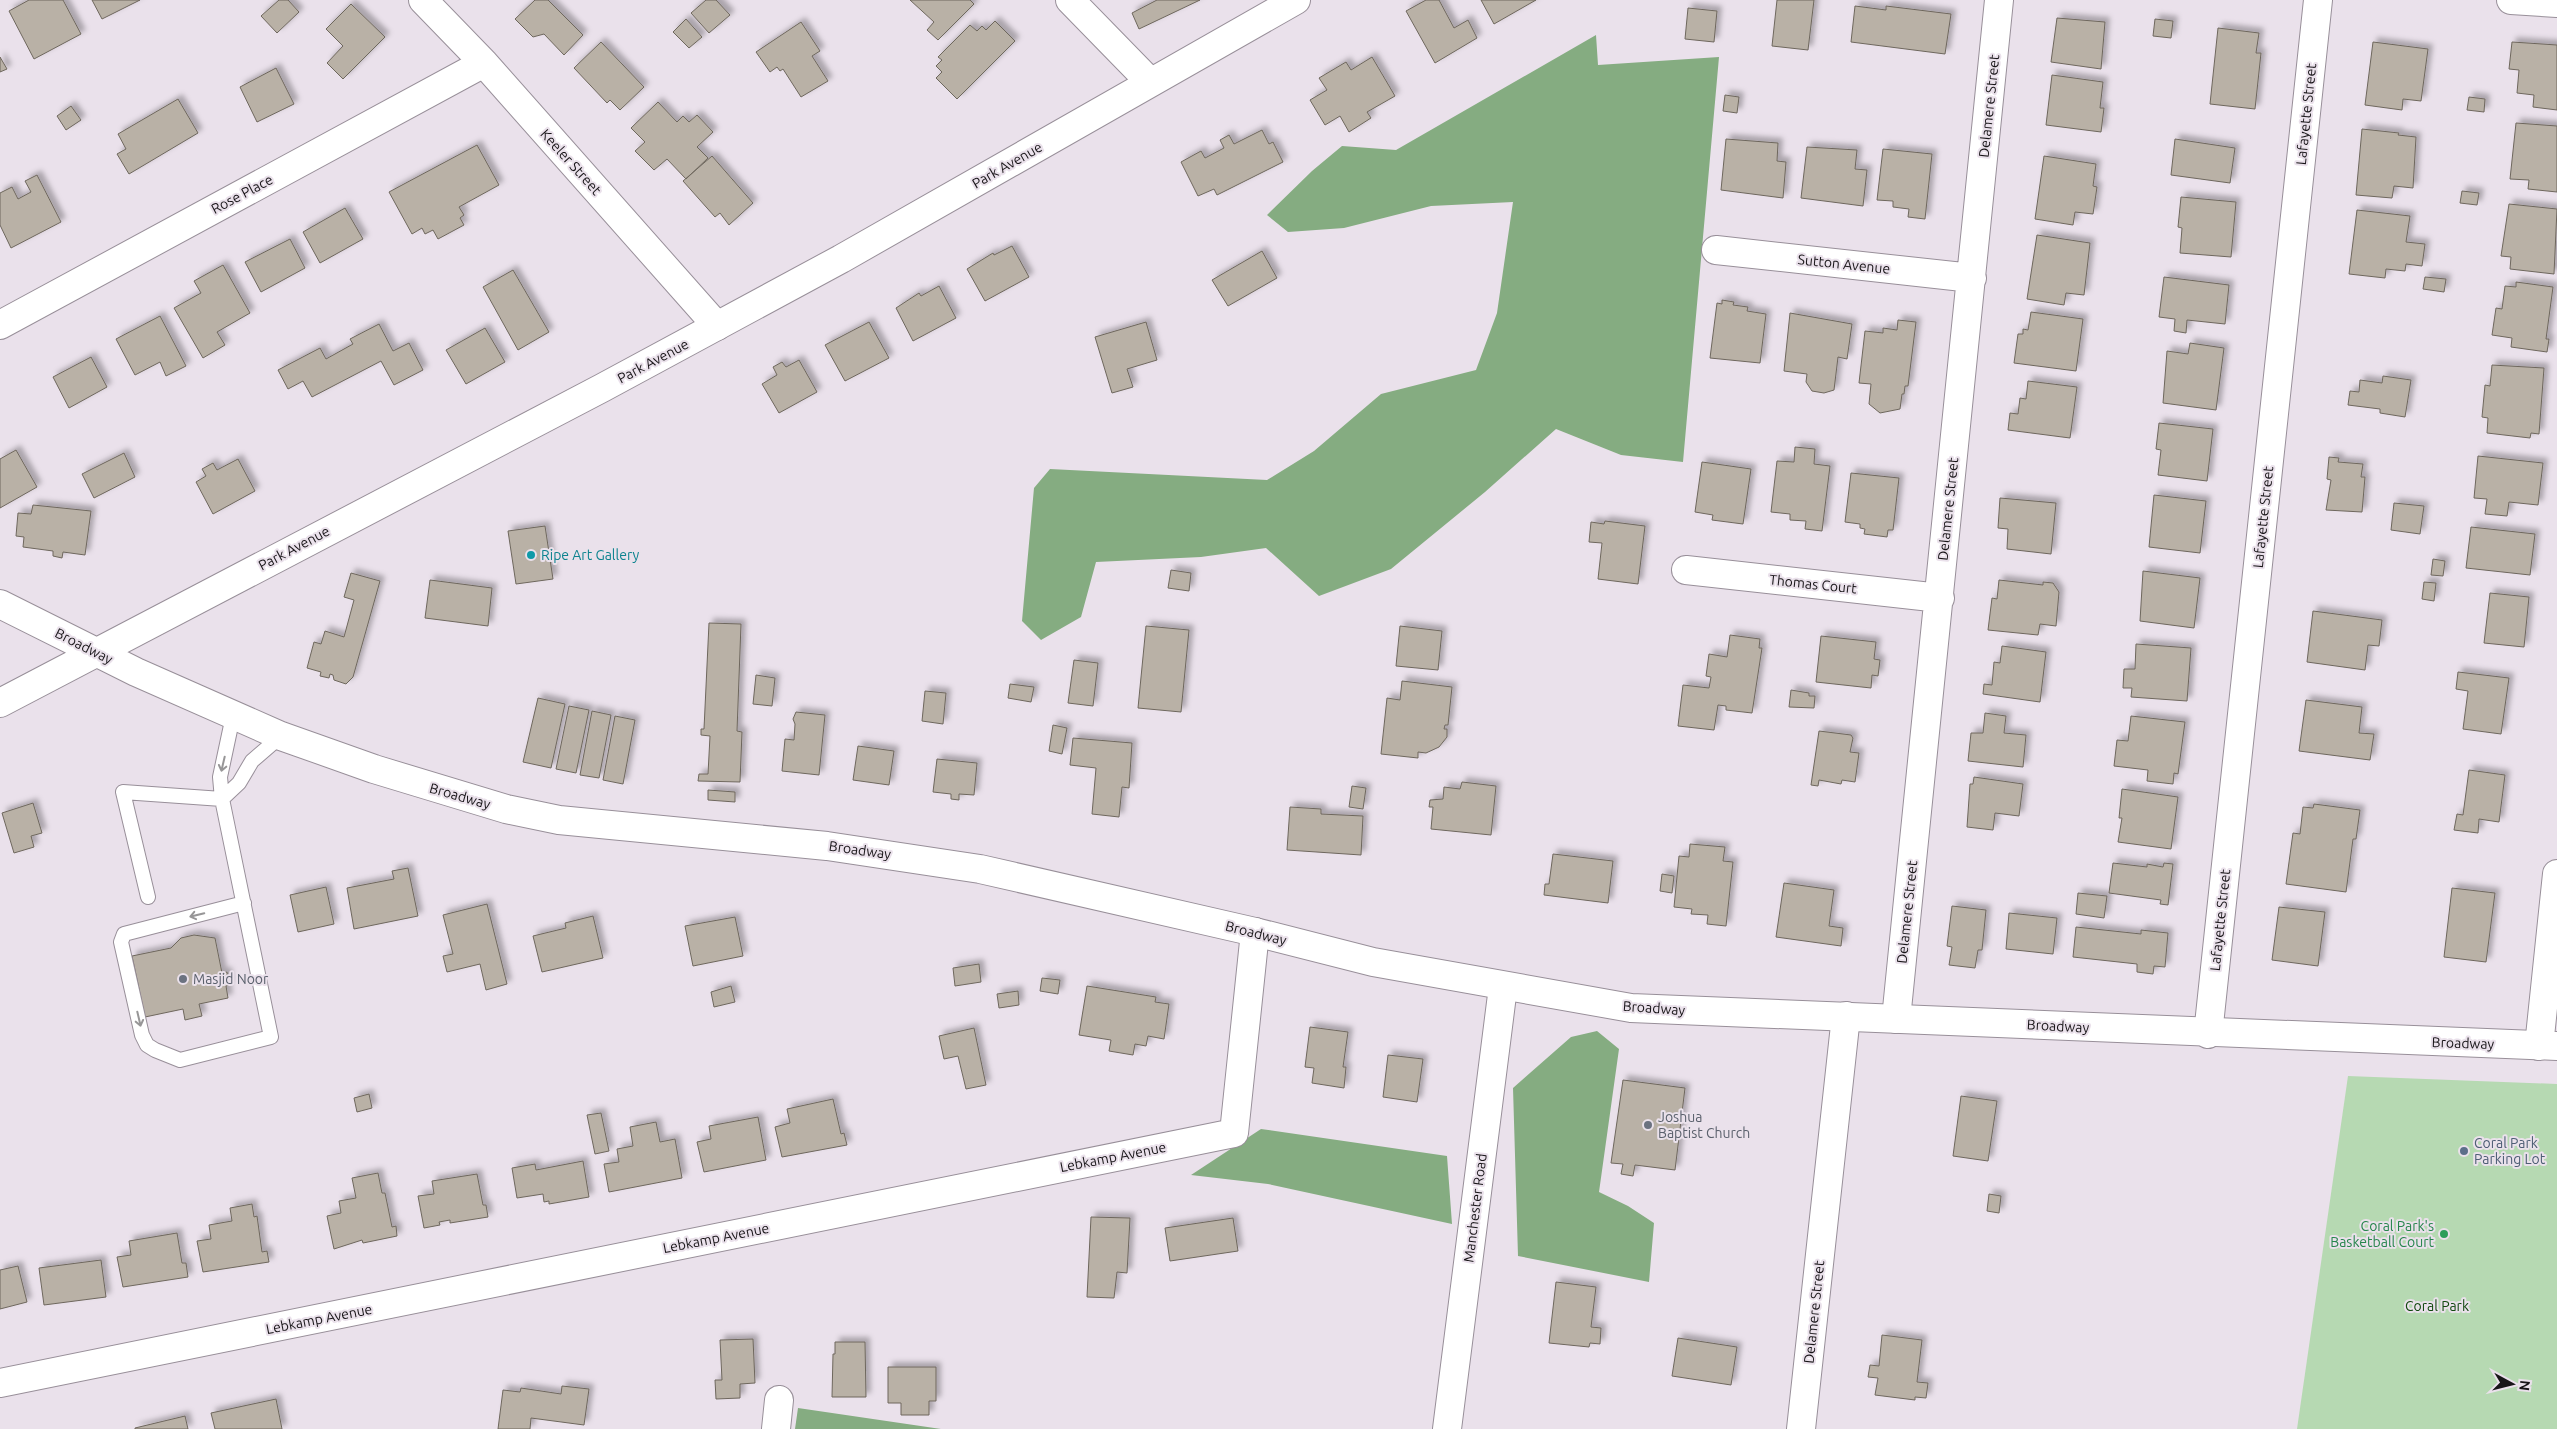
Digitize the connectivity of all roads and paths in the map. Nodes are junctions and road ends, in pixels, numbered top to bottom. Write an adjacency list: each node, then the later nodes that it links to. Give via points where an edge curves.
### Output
1 (423, 0): 8 (street, Keeler Street)
2 (1070, 0): 9 (street)
3 (1296, 0): 9 (street, Park Avenue)
4 (1999, 0): 11 (street, Delamere Street)
5 (2318, 0): 29 (street, Lafayette Street)
6 (2511, 0): 7 (street)
7 (2557, 3)
8 (484, 63): 12 (street, Rose Place); 13 (street, Keeler Street)
9 (1150, 82): 13 (street, Park Avenue, via 840,260)
10 (1716, 250): 11 (street, Sutton Avenue)
11 (1972, 278): 15 (street, Delamere Street)
12 (0, 325)
13 (717, 326): 17 (street, Park Avenue)
14 (1686, 570): 15 (street, Thomas Court)
15 (1940, 598): 28 (street, Delamere Street)
16 (0, 604): 17 (street, Broadway)
17 (97, 652): 18 (street, Park Avenue); 19 (street, Broadway)
18 (0, 704)
19 (233, 716): 20 (street, Broadway); 21 (lane, one-way to 21, via 220,777)
20 (281, 736): 21 (lane, via 252,762 239,783); 25 (street, Broadway, via 466,798 559,820 910,857 1041,882)
21 (222, 800): 23 (lane, via 123,792); 24 (lane)
22 (2557, 874): 30 (street)
23 (148, 897)
24 (244, 903): 24 (lane, one-way to 24, via 124,934 121,942 147,1045 180,1060 271,1037)
25 (1255, 932): 26 (street, Broadway, via 1373,962); 31 (street, Lebkamp Avenue, via 1234,1133)
26 (1504, 987): 27 (street, Broadway, via 1631,1008); 34 (street, Manchester Road)
27 (1846, 1016): 28 (street, Broadway); 35 (street, Delamere Street)
28 (1896, 1019): 29 (street, Broadway)
29 (2208, 1034): 30 (street, Broadway)
30 (2548, 1046)
31 (0, 1384)
32 (779, 1400): 33 (street)
33 (776, 1429)
34 (1448, 1429)
35 (1801, 1429)

